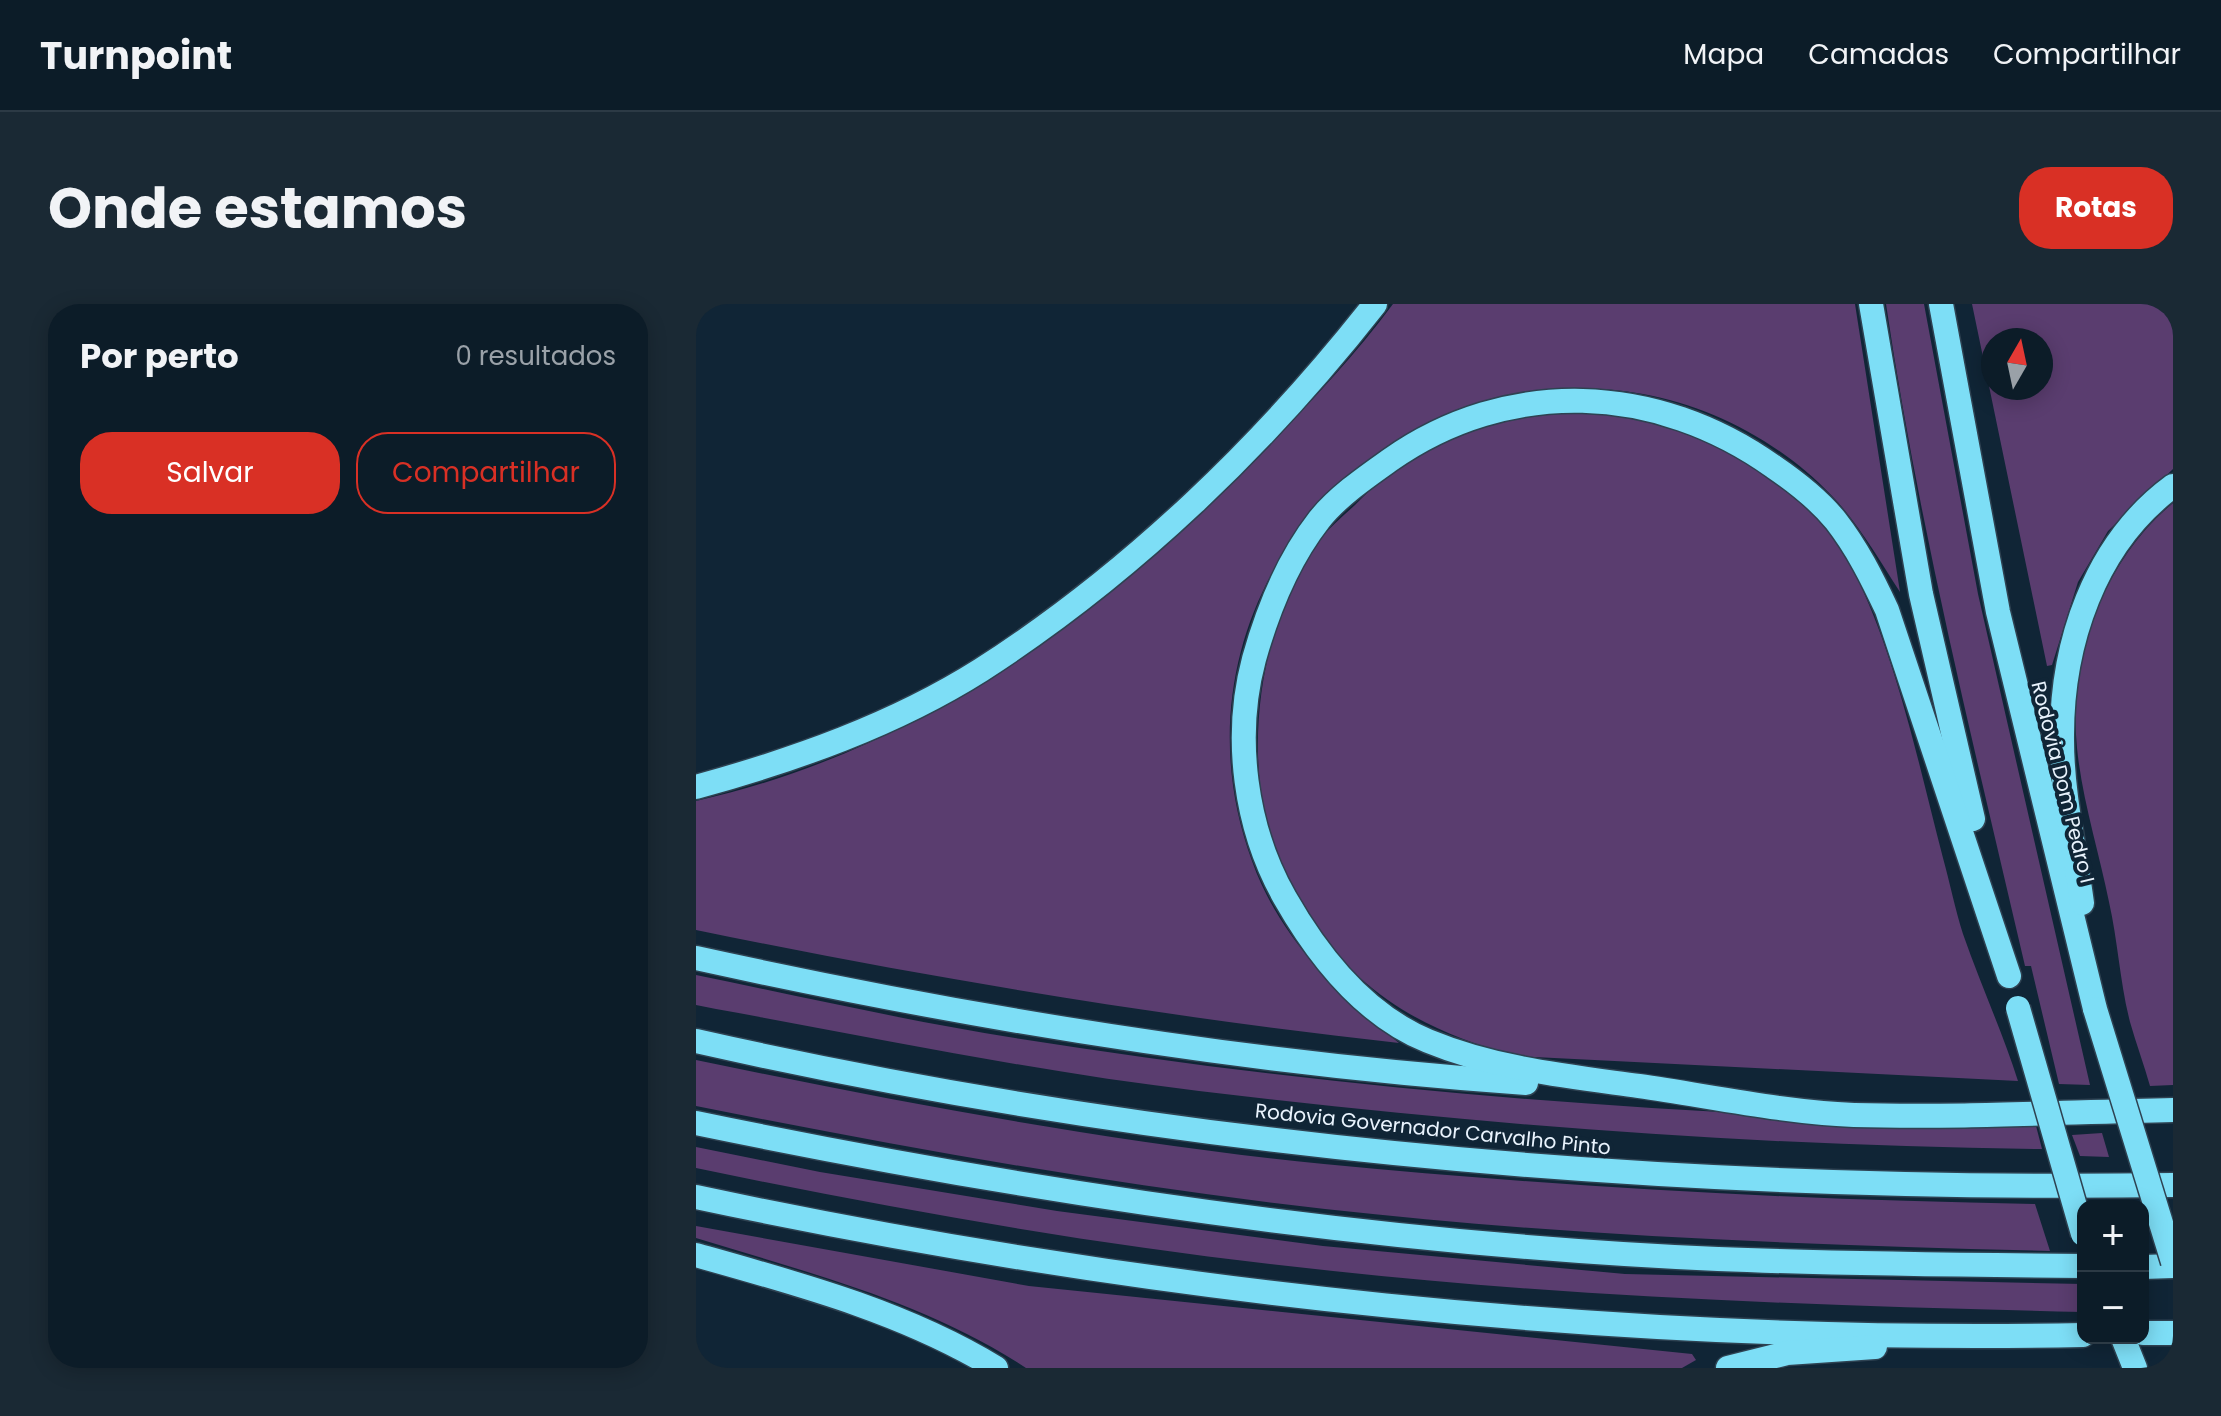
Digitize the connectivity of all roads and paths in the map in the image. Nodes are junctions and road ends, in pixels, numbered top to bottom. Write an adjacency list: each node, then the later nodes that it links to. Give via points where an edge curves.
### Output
1 (1375, 304): 5 (highway, via 1211,487 1025,639 979,671 885,721 783,763)
2 (1871, 304): 7 (highway, via 1921,594)
3 (1941, 304): 8 (highway, Rodovia Dom Pedro I, via 2002,627)
4 (2173, 486): 8 (highway, via 2124,534 2095,581 2063,686 2061,743)
5 (696, 787)
6 (696, 958): 10 (highway, via 1053,1027 1289,1061)
7 (2009, 976): 10 (highway, via 1887,610 1866,564 1833,517 1744,445 1686,417 1632,405 1570,400 1519,405 1462,420 1417,441 1365,478 1321,518 1280,585 1247,686 1243,746 1251,808 1271,874 1336,974 1375,1009 1424,1040 1511,1068); 15 (highway, bridge)
8 (2095, 1009): 17 (highway, Rodovia Dom Pedro I, bridge)
9 (696, 1041): 13 (highway, Rodovia Governador Carvalho Pinto, via 1076,1111 1381,1151 1778,1181)
10 (1688, 1093): 11 (highway, via 1849,1115)
11 (2173, 1110)
12 (696, 1123): 18 (highway, via 1074,1192 1417,1236 1716,1259)
13 (2173, 1185)
14 (696, 1197): 23 (highway, via 1085,1266 1430,1308 1739,1329)
15 (2077, 1213)
16 (696, 1255): 25 (highway, via 873,1309 937,1335)
17 (2173, 1264): 19 (highway)
18 (2077, 1266)
19 (2149, 1266)
20 (2149, 1333): 21 (highway)
21 (2173, 1333)
22 (2077, 1335): 23 (highway)
23 (2038, 1336): 26 (highway, via 1787,1353)
24 (2125, 1344): 27 (highway)
25 (996, 1368)
26 (1728, 1368)
27 (2135, 1368)

